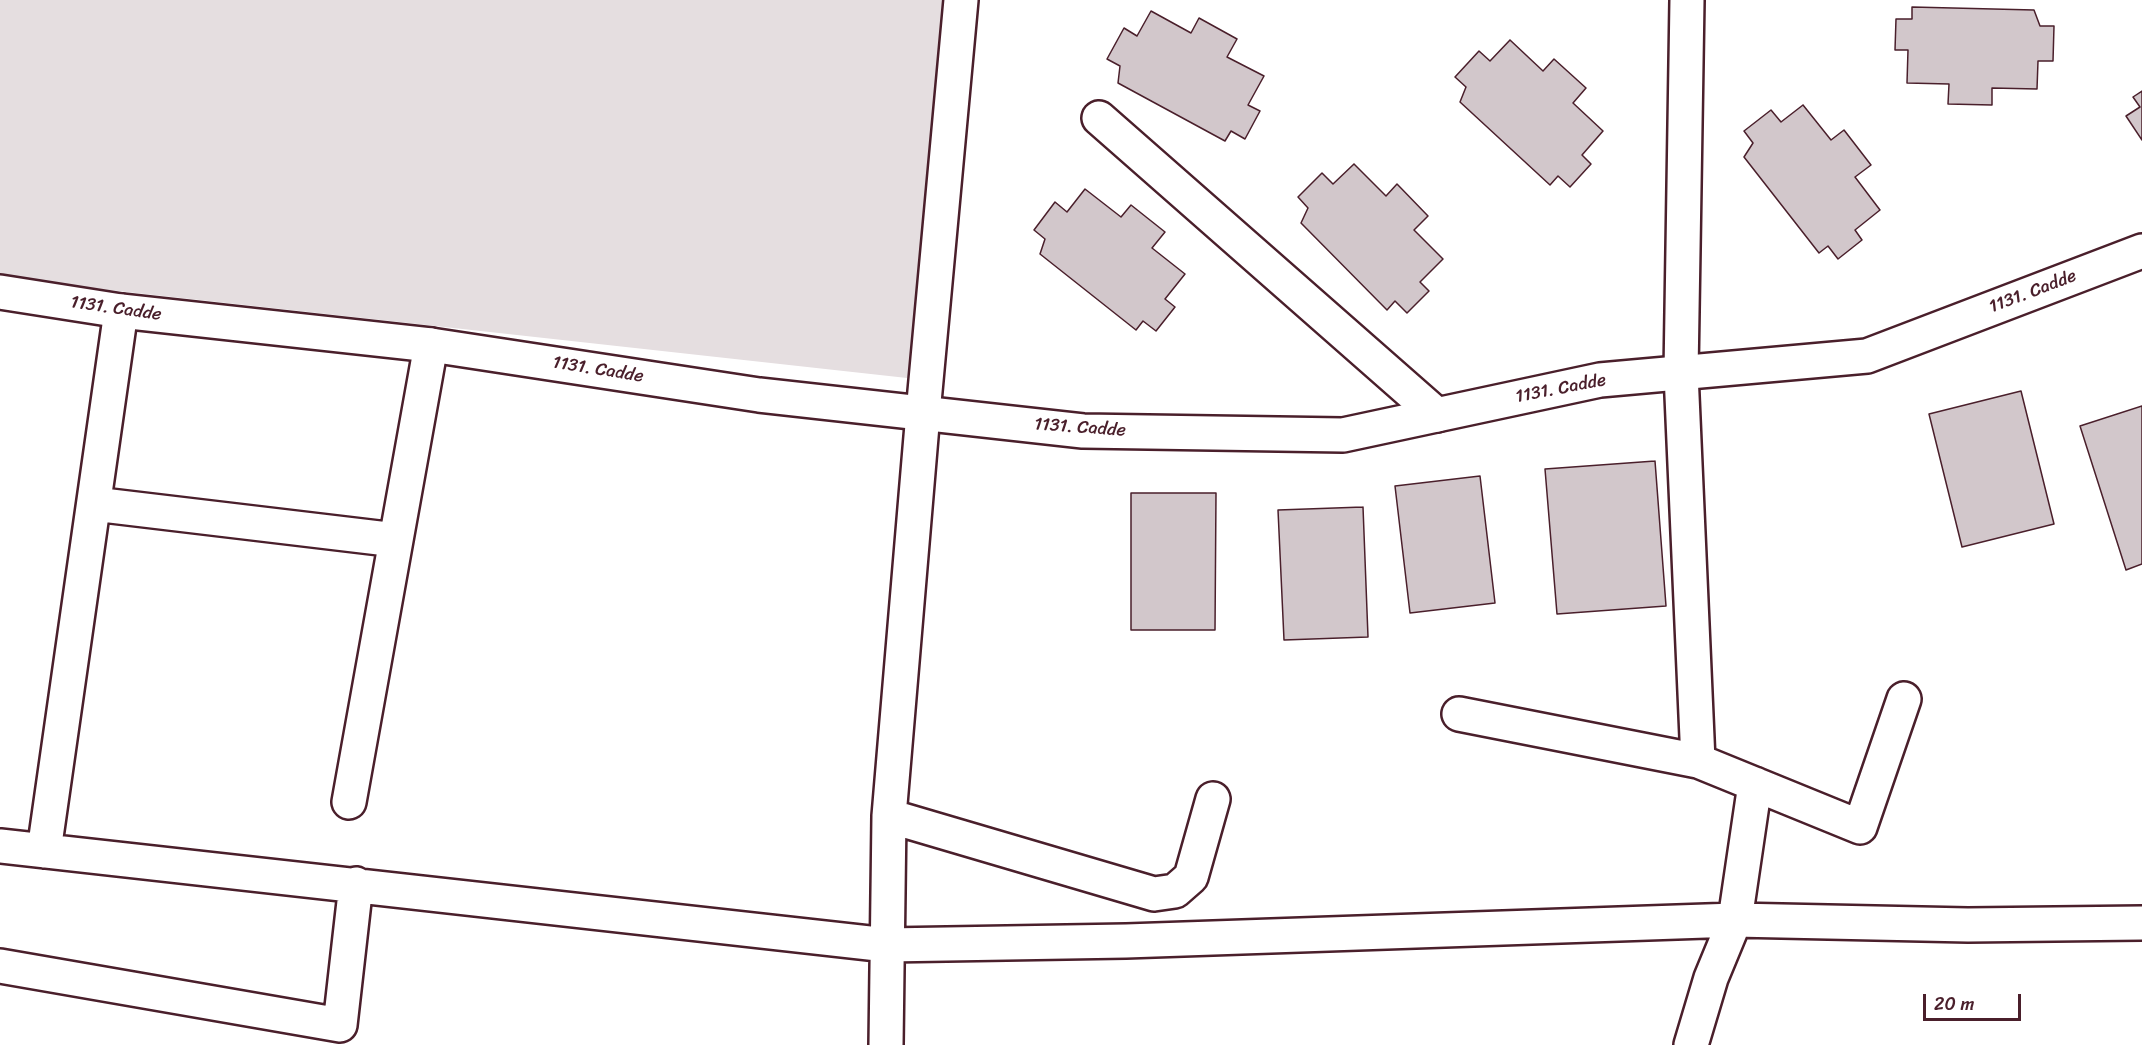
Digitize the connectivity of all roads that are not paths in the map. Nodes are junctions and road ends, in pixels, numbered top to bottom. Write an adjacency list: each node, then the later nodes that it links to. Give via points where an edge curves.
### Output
1 (961, 0): 9 (street)
2 (1687, 0): 8 (street)
3 (1099, 118): 10 (street)
4 (2142, 251): 8 (street, 1131. Cadde, via 1867,357)
5 (0, 292): 6 (street, 1131. Cadde)
6 (121, 311): 7 (street, 1131. Cadde); 11 (street)
7 (431, 345): 9 (street, 1131. Cadde, via 759,395); 12 (street)
8 (1681, 373): 10 (street, 1131. Cadde, via 1600,380); 15 (street)
9 (923, 413): 10 (street, 1131. Cadde, via 1083,431 1343,435); 19 (street)
10 (1437, 415)
11 (94, 504): 12 (street); 21 (street)
12 (396, 540): 18 (street)
13 (1904, 699): 16 (street, via 1860,827)
14 (1459, 714): 15 (street)
15 (1698, 761): 16 (street)
16 (1755, 784): 23 (street)
17 (1213, 799): 19 (street, via 1191,877 1175,891 1154,894)
18 (349, 802)
19 (889, 816): 25 (street)
20 (0, 846): 21 (street)
21 (44, 851): 22 (street)
22 (356, 884): 25 (street); 26 (street, via 340,1025)
23 (1735, 920): 24 (street, via 1968,925); 25 (street, via 1126,941); 28 (street, via 1711,978)
24 (2142, 923)
25 (887, 945): 27 (street)
26 (0, 966)
27 (886, 1045)
28 (1691, 1045)

